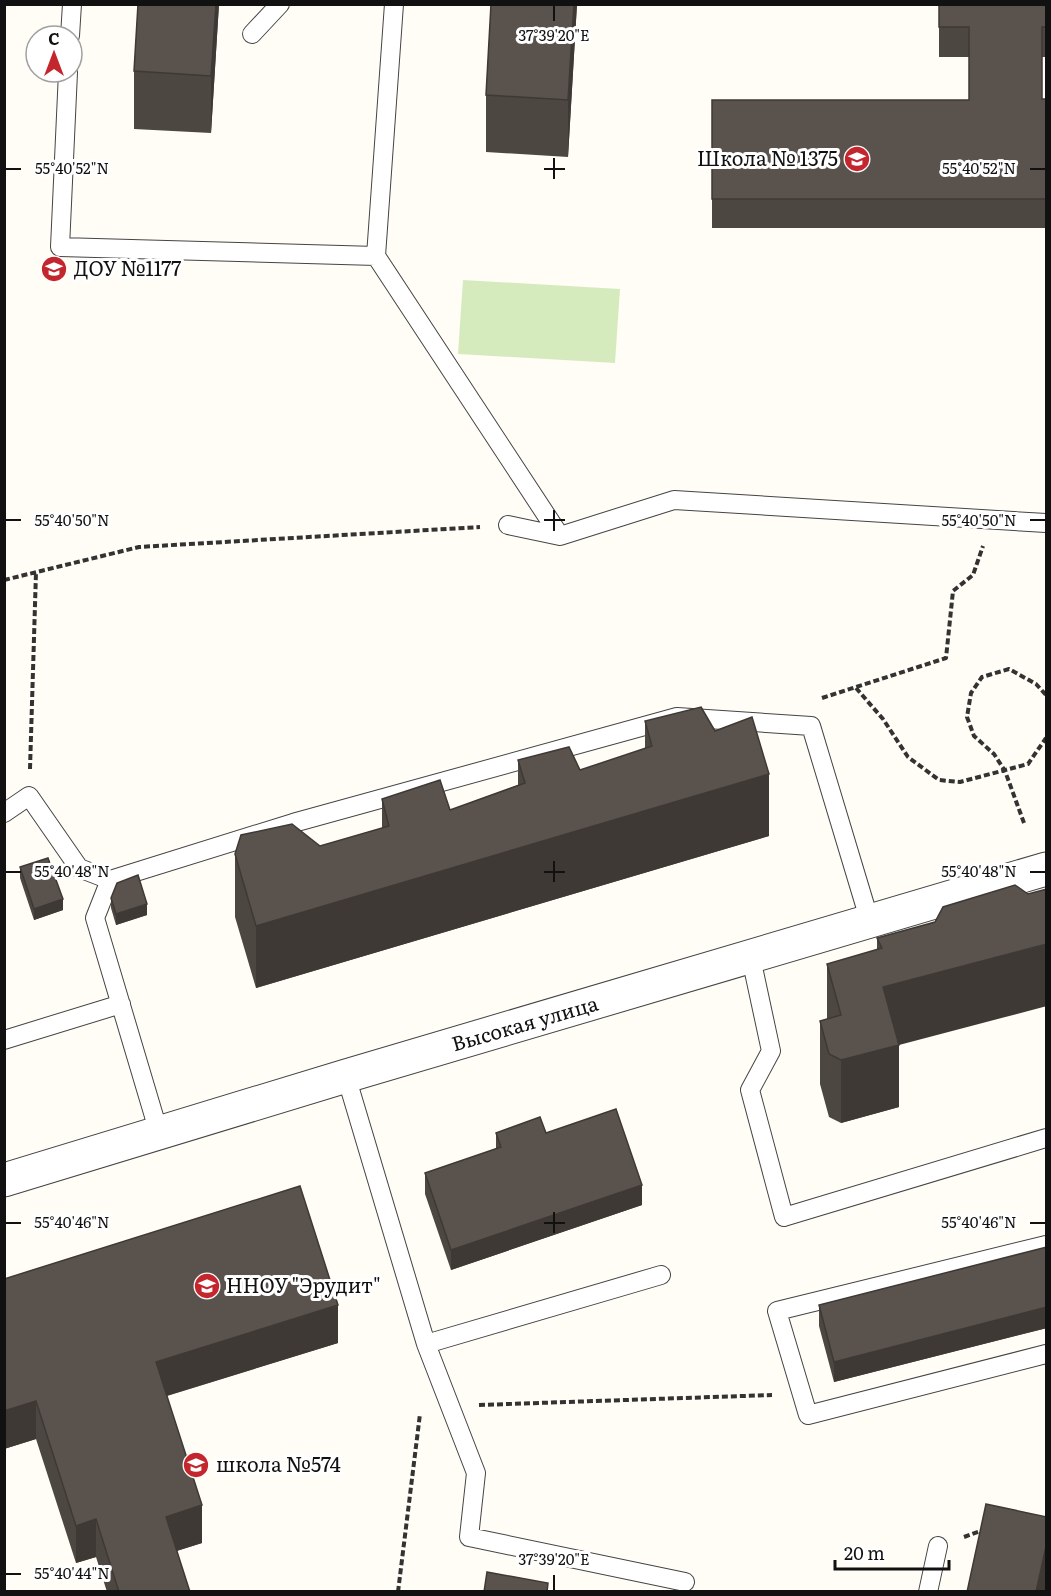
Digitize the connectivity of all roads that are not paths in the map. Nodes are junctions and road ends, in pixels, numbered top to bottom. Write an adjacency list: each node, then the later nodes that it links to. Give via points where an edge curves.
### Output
1 (72, 4): 4 (lane)
2 (280, 4): 5 (lane)
3 (394, 4): 7 (lane)
4 (71, 24)
5 (252, 34)
6 (68, 84): 7 (lane, via 60,247)
7 (376, 256): 10 (lane)
8 (1047, 524): 10 (lane, via 674,500)
9 (508, 525): 10 (lane)
10 (560, 536)
11 (4, 813): 13 (lane, via 29,796 79,868)
12 (1047, 869): 14 (street, Высокая улица)
13 (110, 880): 14 (lane, via 293,824 677,717 811,726); 16 (lane, via 95,918)
14 (870, 922): 15 (street, Высокая улица)
15 (751, 957): 18 (street, Высокая улица); 20 (lane, via 771,1051 750,1090 784,1217)
16 (121, 1004): 17 (lane); 19 (lane)
17 (4, 1040)
18 (346, 1076): 19 (street, Высокая улица); 24 (lane)
19 (159, 1133): 21 (street, Высокая улица)
20 (1047, 1138)
21 (4, 1180)
22 (1047, 1245): 25 (lane, via 777,1311 807,1415)
23 (661, 1275): 24 (lane)
24 (426, 1344): 27 (lane, via 476,1473 469,1537)
25 (1047, 1354)
26 (938, 1546): 28 (lane)
27 (685, 1582)
28 (928, 1592)

